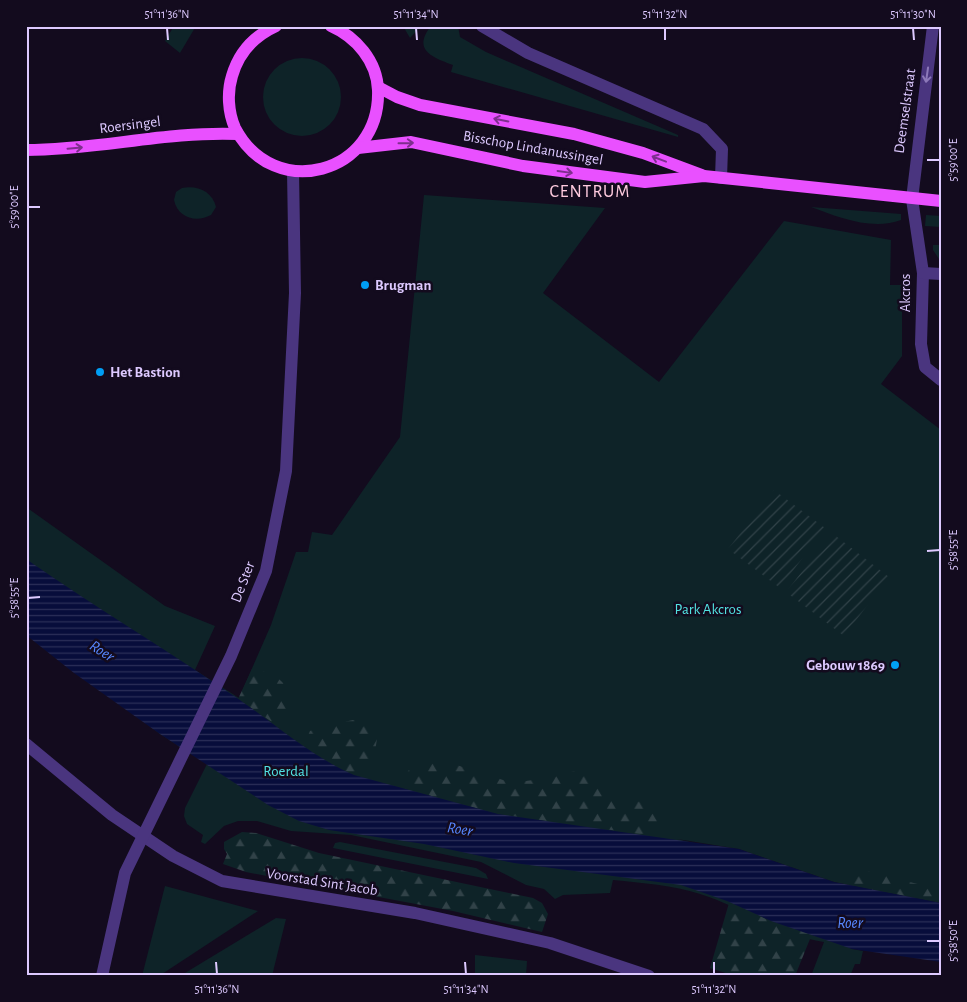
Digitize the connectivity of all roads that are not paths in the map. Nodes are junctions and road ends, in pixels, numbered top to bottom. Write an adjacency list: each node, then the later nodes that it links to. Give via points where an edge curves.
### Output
1 (276, 26): 6 (main road, via 251,43 233,70 228,90 230,113)
2 (331, 26): 5 (main road, via 353,39 361,48 375,72)
3 (482, 26): 11 (street, via 528,52 703,129 722,149)
4 (933, 26): 12 (street, Deemselstraat, one-way to 12)
5 (378, 86): 7 (main road, via 374,123); 10 (main road, Bisschop Lindanussingel, one-way to 5, via 644,152 574,134 420,105)
6 (238, 134): 8 (main road, Roersingel, one-way to 6, via 192,134); 9 (main road, via 260,157)
7 (358, 148): 9 (main road, via 331,166); 10 (main road, Bisschop Lindanussingel, one-way to 10, via 411,142 523,166 645,182)
8 (26, 150)
9 (293, 171): 18 (street, De Ster, via 296,293 286,471 266,571 231,656)
10 (704, 176): 11 (main road, Bisschop Lindanussingel)
11 (721, 178): 12 (main road, Bisschop Lindanussingel)
12 (912, 200): 13 (main road, Bisschop Lindanussingel); 14 (street, Akcros)
13 (941, 201)
14 (923, 273): 15 (street); 16 (street, Akcros, via 921,344 925,367)
15 (941, 274)
16 (941, 380)
17 (26, 744): 18 (street, Voorstad Sint Jacob)
18 (143, 836): 19 (street, De Ster, via 125,873); 20 (street, Voorstad Sint Jacob, via 173,856 222,881 434,917 550,943)
19 (102, 976)
20 (649, 976)

